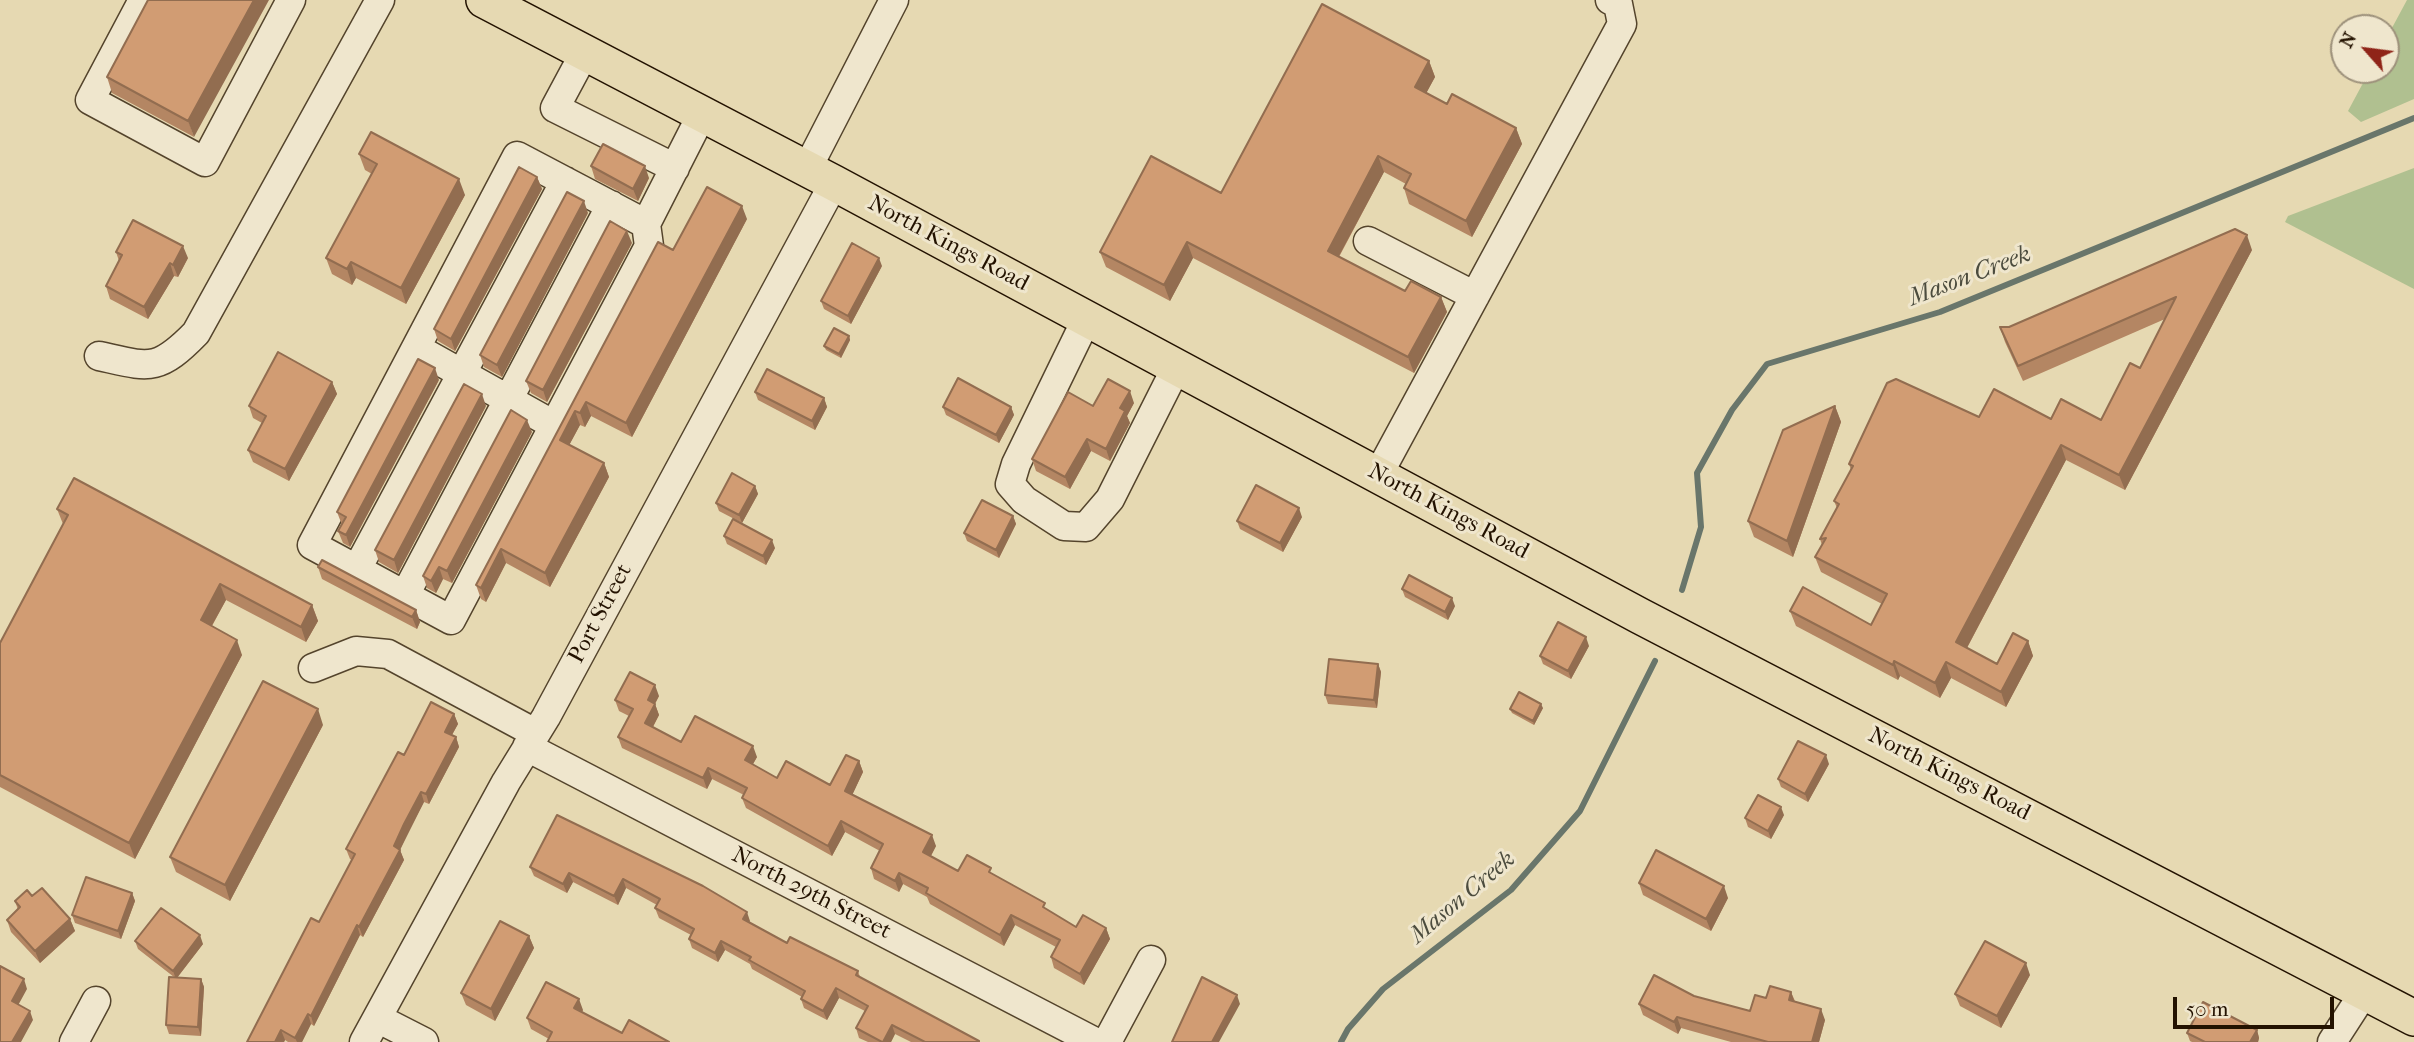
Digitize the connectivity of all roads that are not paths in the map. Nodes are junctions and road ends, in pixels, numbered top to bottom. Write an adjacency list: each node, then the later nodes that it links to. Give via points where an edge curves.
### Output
1 (142, 0): 2 (street, via 90,100 205,162)
2 (291, 0)
3 (380, 0): 18 (street, via 196,333 178,352 148,367)
4 (484, 0): 7 (main road, North Kings Road)
5 (894, 0): 10 (street, Port Street)
6 (1622, 8): 15 (street)
7 (585, 52): 8 (main road, North Kings Road); 9 (street, via 555,108)
8 (702, 114): 9 (street); 10 (main road, North Kings Road)
9 (674, 168): 13 (street)
10 (820, 176): 16 (main road, North Kings Road); 27 (street, Port Street)
11 (565, 181): 12 (street); 17 (street, via 517,156); 20 (street)
12 (611, 205): 13 (street); 21 (street)
13 (646, 224): 22 (street, via 649,246)
14 (1368, 241): 15 (street)
15 (1475, 296): 23 (street)
16 (1087, 318): 19 (main road, North Kings Road); 19 (street, via 1010,484 1024,500 1063,526 1086,527 1110,499 1175,370)
17 (416, 348): 20 (street); 24 (street, via 312,545)
18 (99, 356)
19 (1179, 370): 23 (main road, North Kings Road)
20 (463, 372): 21 (street); 24 (street)
21 (509, 398): 22 (street); 25 (street)
22 (554, 425): 25 (street, via 451,620)
23 (1378, 475): 29 (main road, North Kings Road, via 1640,616)
24 (357, 569): 25 (street)
25 (405, 595)
26 (313, 668): 27 (street, North 29th Street, via 356,651 388,654)
27 (531, 740): 32 (street, Port Street); 35 (street, North 29th Street)
28 (1151, 960): 36 (street)
29 (2365, 991): 31 (main road, North Kings Road); 37 (street)
30 (96, 1002): 33 (street)
31 (2414, 1018)
32 (371, 1030): 34 (street)
33 (74, 1042)
34 (424, 1042)
35 (1095, 1042)
36 (1107, 1042)
37 (2332, 1042)

